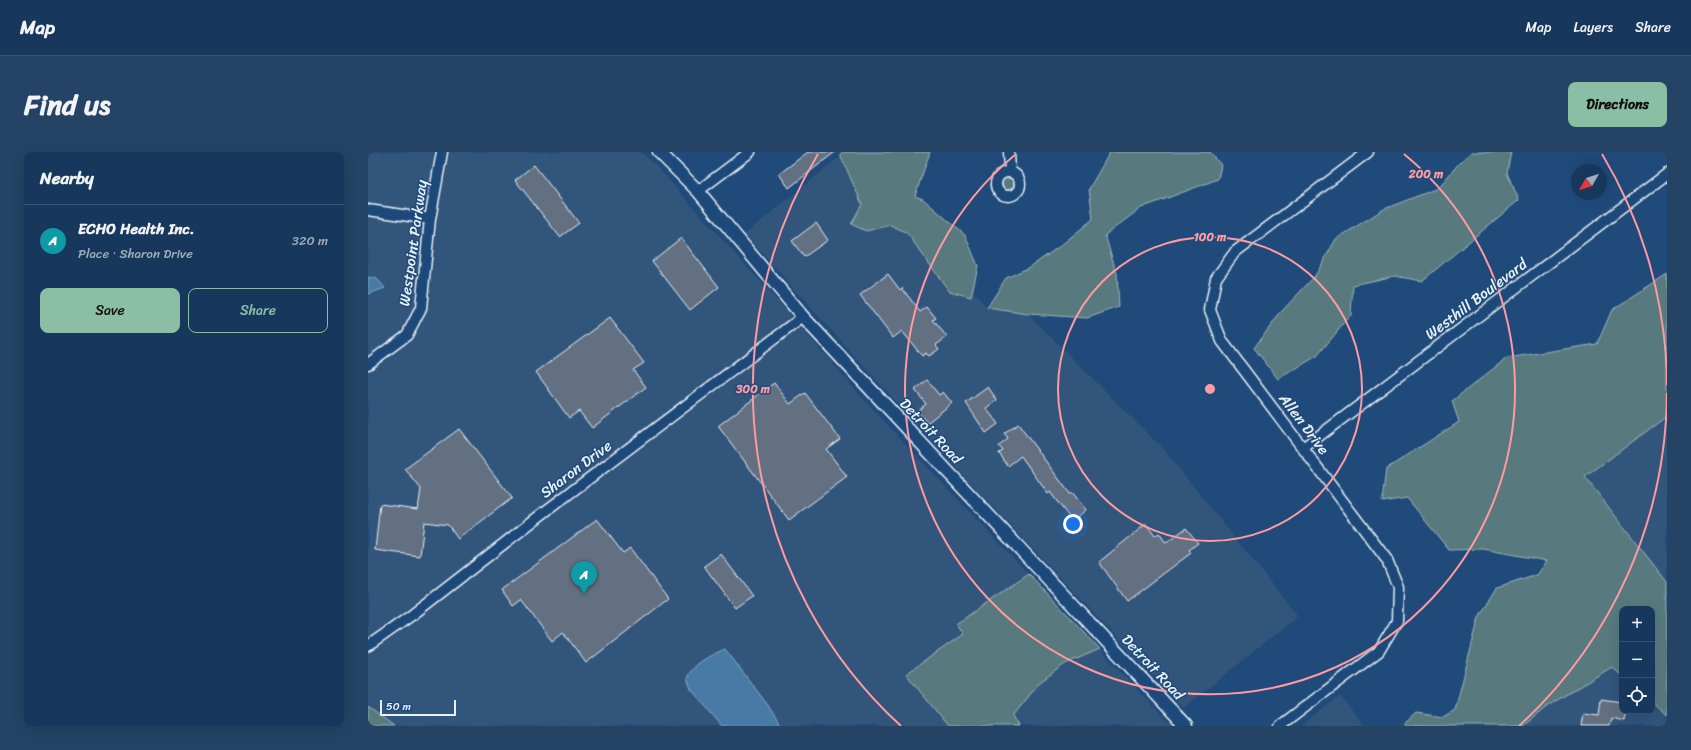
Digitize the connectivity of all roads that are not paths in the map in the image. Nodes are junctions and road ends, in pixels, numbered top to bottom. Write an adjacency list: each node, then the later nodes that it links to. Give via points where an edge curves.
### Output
1 (442, 152): 10 (street, Westpoint Parkway)
2 (660, 152): 8 (main road, Detroit Road)
3 (750, 152): 8 (street)
4 (1009, 152): 6 (street)
5 (1368, 152): 13 (street, Allen Drive, via 1235,252 1216,278 1210,310 1222,341)
6 (1010, 172)
7 (1667, 174): 13 (street, Westhill Boulevard)
8 (698, 191): 11 (main road, Detroit Road)
9 (368, 210): 10 (street)
10 (430, 220): 12 (street, Westpoint Parkway, via 420,308 407,335)
11 (803, 317): 14 (street, Sharon Drive); 15 (main road, Detroit Road)
12 (368, 364)
13 (1303, 448): 16 (street, Allen Drive, via 1387,560 1398,587 1397,621 1379,651)
14 (368, 646)
15 (1186, 726)
16 (1280, 726)

